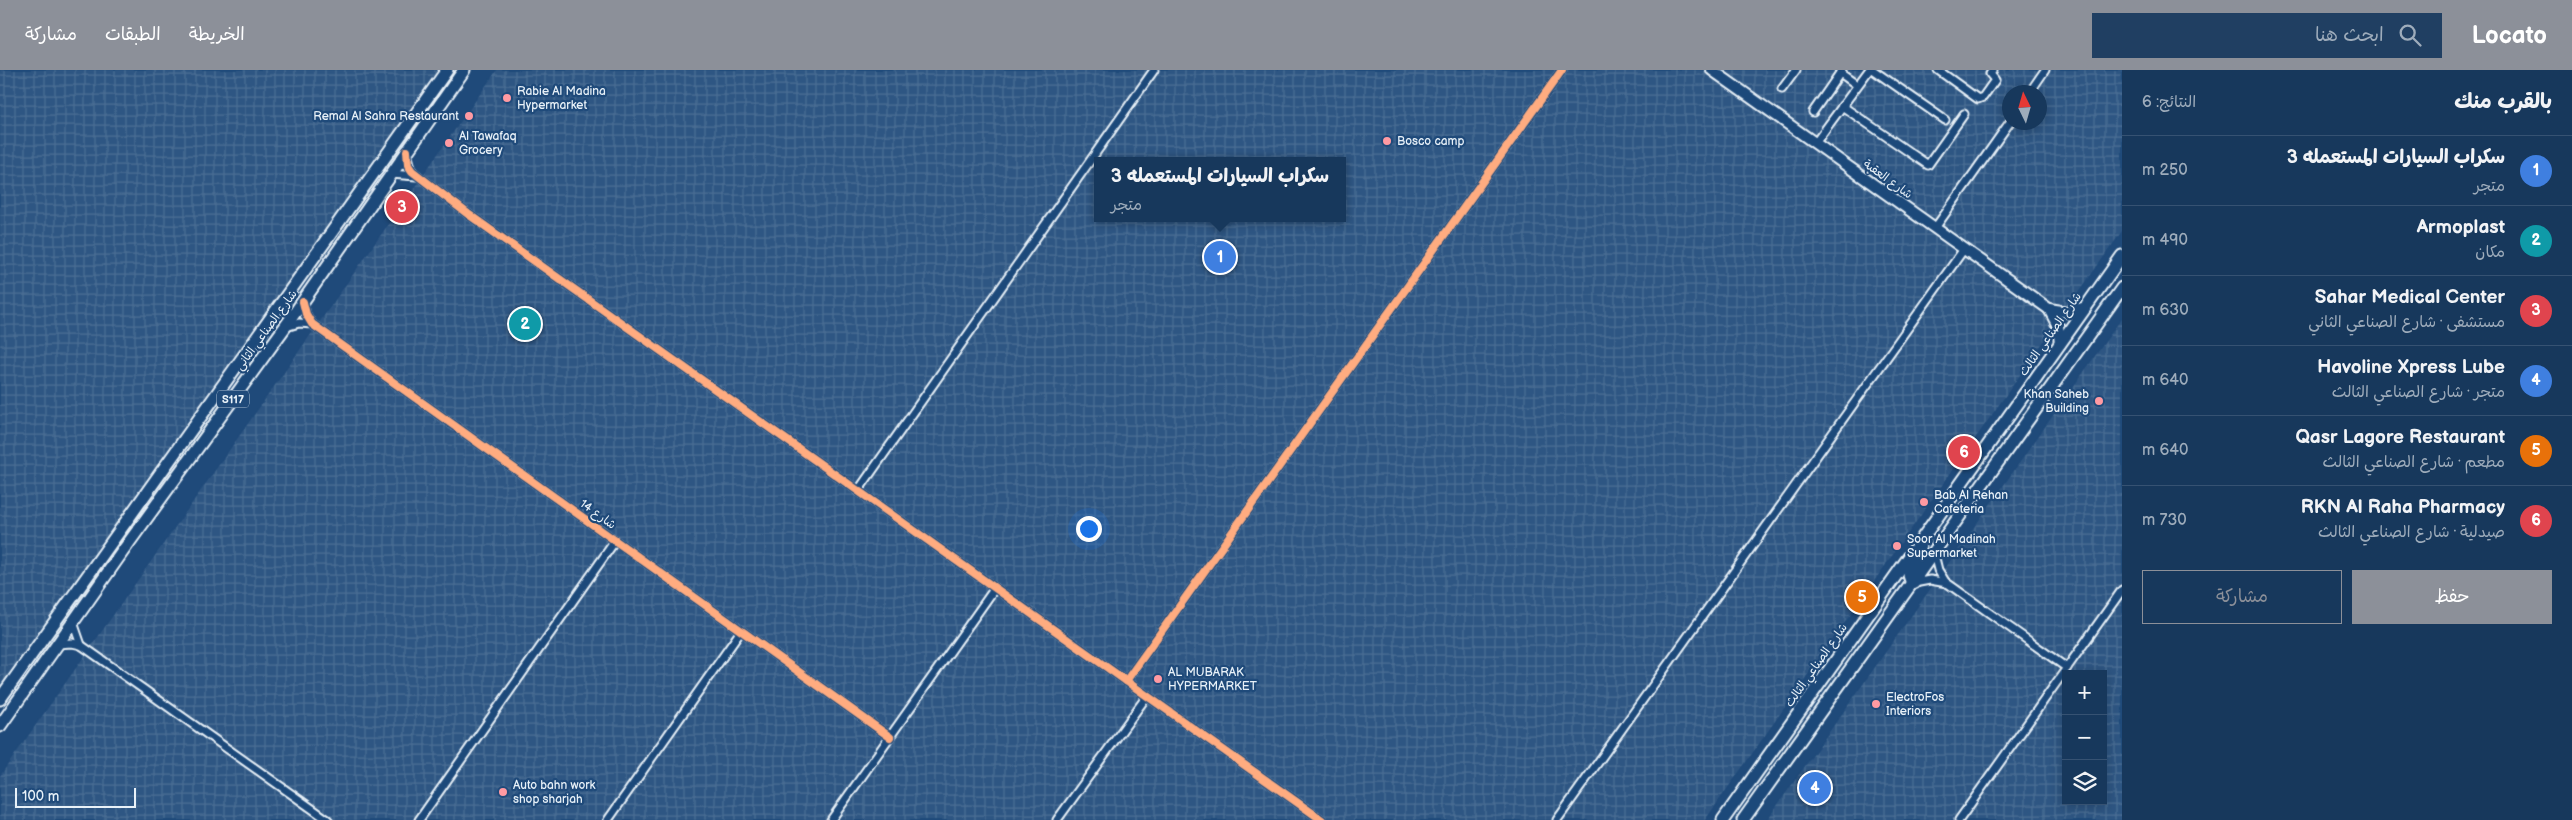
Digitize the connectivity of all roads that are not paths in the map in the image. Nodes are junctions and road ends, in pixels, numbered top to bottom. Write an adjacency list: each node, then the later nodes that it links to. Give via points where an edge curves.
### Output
1 (448, 70): 52 (main road, شارع الصناعي الثاني / S117)
2 (464, 70): 22 (main road, شارع الصناعي الثاني / S117)
3 (1154, 70): 35 (street)
4 (1562, 70): 50 (street)
5 (1712, 70): 21 (street, شارع العقبة)
6 (1796, 70): 15 (street)
7 (1869, 70): 13 (street)
8 (1873, 70): 19 (street)
9 (1938, 70): 10 (street, via 1978,99 1995,80 1990,74)
10 (1993, 70)
11 (2045, 70): 14 (street)
12 (1841, 72): 13 (street); 17 (street)
13 (1858, 85): 16 (street)
14 (2035, 85)
15 (1782, 89)
16 (1842, 106): 18 (street, via 1928,165); 21 (street)
17 (1813, 112)
18 (1964, 114)
19 (1945, 120)
20 (2004, 130): 25 (street)
21 (1816, 142): 25 (street, شارع العقبة)
22 (407, 151): 23 (main road, شارع الصناعي الثاني / S117); 24 (street, via 408,165)
23 (391, 174): 24 (street); 29 (main road, شارع الصناعي الثاني / S117)
24 (416, 176): 35 (street)
25 (1935, 228): 26 (street, شارع العقبة)
26 (1964, 249): 31 (street, شارع العقبة); 61 (street)
27 (2122, 256): 30 (main road, شارع الصناعي الثالث)
28 (2122, 288): 38 (main road)
29 (303, 302): 32 (street); 33 (main road, شارع الصناعي الثاني / S117)
30 (2086, 307): 31 (street, via 2068,312); 34 (main road, شارع الصناعي الثالث)
31 (2050, 309): 34 (street, via 2058,326)
32 (312, 324): 33 (street, via 298,323); 36 (street, شارع 14)
33 (285, 327): 43 (main road, شارع الصناعي الثاني / S117)
34 (2060, 344): 37 (main road, شارع الصناعي الثالث)
35 (858, 491): 41 (street)
36 (615, 541): 45 (street, شارع 14); 56 (street)
37 (1920, 543): 39 (main road, via 1919,558 1908,575); 44 (main road, شارع الصناعي الثالث)
38 (1934, 554): 39 (main road); 40 (street, via 1938,570)
39 (1914, 583): 40 (street, via 1930,580); 49 (main road)
40 (1947, 583): 48 (street)
41 (995, 588): 50 (street); 54 (street)
42 (2122, 590): 48 (street)
43 (73, 621): 46 (main road, شارع الصناعي الثاني / S117); 47 (street)
44 (1860, 627): 49 (main road, via 1866,635 1851,660); 62 (main road, شارع الصناعي الثالث)
45 (741, 631): 54 (street, شارع 14); 57 (street)
46 (56, 644): 47 (street); 53 (main road, شارع الصناعي الثاني / S117)
47 (82, 645): 55 (street)
48 (2067, 668): 64 (street)
49 (1848, 674): 63 (main road)
50 (1126, 680): 51 (street)
51 (1147, 696): 59 (street); 60 (street)
52 (0, 698)
53 (0, 726)
54 (890, 737): 58 (street)
55 (328, 820)
56 (420, 820)
57 (608, 820)
58 (831, 820)
59 (1057, 820)
60 (1322, 820)
61 (1557, 820)
62 (1723, 820)
63 (1743, 820)
64 (1959, 820)

